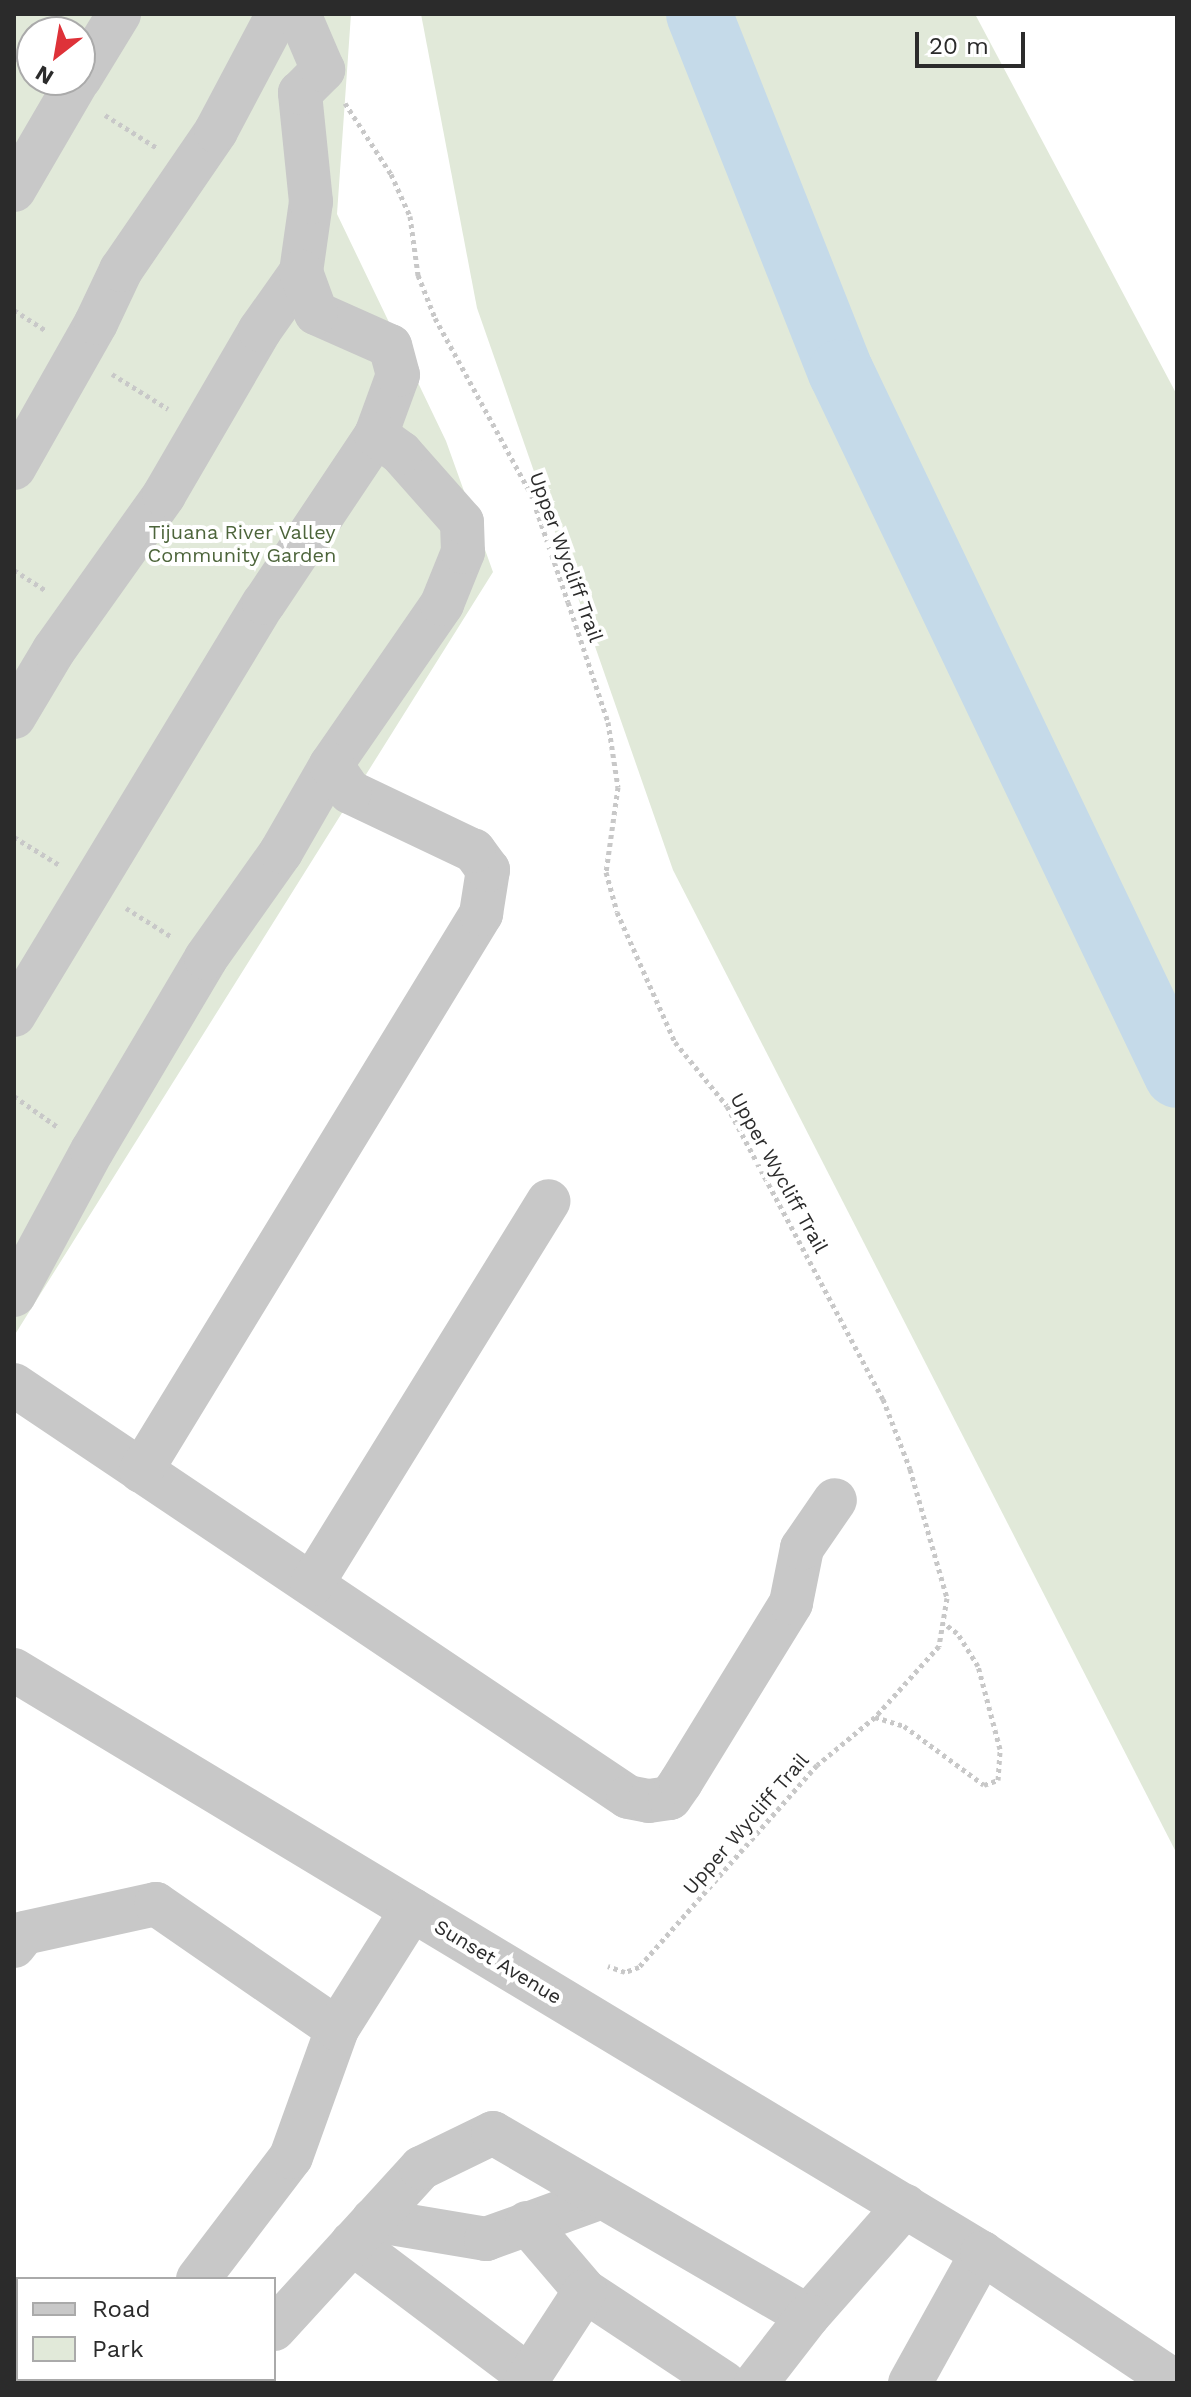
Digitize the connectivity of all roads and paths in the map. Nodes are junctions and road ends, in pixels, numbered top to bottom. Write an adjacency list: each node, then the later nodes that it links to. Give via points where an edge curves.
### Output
1 (119, 14): 4 (street)
2 (278, 14): 8 (street, via 216,131)
3 (299, 14): 5 (street)
4 (96, 51)
5 (323, 70): 10 (street, via 300,93 311,202); 24 (path, Upper Wycliff Trail, via 391,174 410,216 418,275 435,318 531,494 608,722 618,787 606,872 617,912 675,1042 727,1106 883,1399 910,1469 947,1598)
6 (68, 96): 9 (street)
7 (93, 96): 8 (path)
8 (189, 169): 12 (street, via 121,270)
9 (14, 190)
10 (301, 272): 11 (street, via 316,313 390,346 398,375); 13 (street, via 260,330 164,495 54,650)
11 (376, 435): 14 (street, via 401,453 462,522 463,552 421,639); 15 (street, via 264,603)
12 (14, 468)
13 (14, 717)
14 (331, 765): 17 (street, via 281,852 206,958); 21 (street, via 350,792 474,851 488,870 481,914)
15 (14, 1015)
16 (14, 1096): 17 (path)
17 (92, 1151): 19 (street)
18 (549, 1201): 23 (street)
19 (14, 1295)
20 (14, 1385): 21 (street)
21 (141, 1471): 23 (street)
22 (835, 1500): 23 (street, via 802,1548 791,1603 670,1798 628,1797)
23 (312, 1584)
24 (945, 1623): 26 (path, Upper Wycliff Trail, via 939,1646); 26 (path, via 978,1666 1000,1749 998,1780 984,1785 904,1726)
25 (14, 1670): 27 (street, Sunset Avenue)
26 (875, 1717): 29 (path, Upper Wycliff Trail, via 817,1765 639,1967 625,1972)
27 (412, 1910): 30 (street); 32 (street, Sunset Avenue)
28 (14, 1946): 30 (street, via 24,1933 156,1904)
29 (608, 1966)
30 (337, 2029): 36 (street, via 291,2157)
31 (602, 2197): 33 (street); 34 (street, via 493,2133 421,2168); 38 (street)
32 (905, 2206): 35 (street, Sunset Avenue); 38 (street)
33 (527, 2223): 34 (street, via 486,2239); 37 (street)
34 (362, 2231): 39 (street); 40 (street)
35 (982, 2253): 43 (street); 44 (street, Sunset Avenue)
36 (200, 2277)
37 (585, 2291): 40 (street); 41 (street)
38 (808, 2316): 42 (street)
39 (276, 2327)
40 (528, 2380)
41 (724, 2383)
42 (756, 2383)
43 (910, 2383)
44 (1177, 2383)

